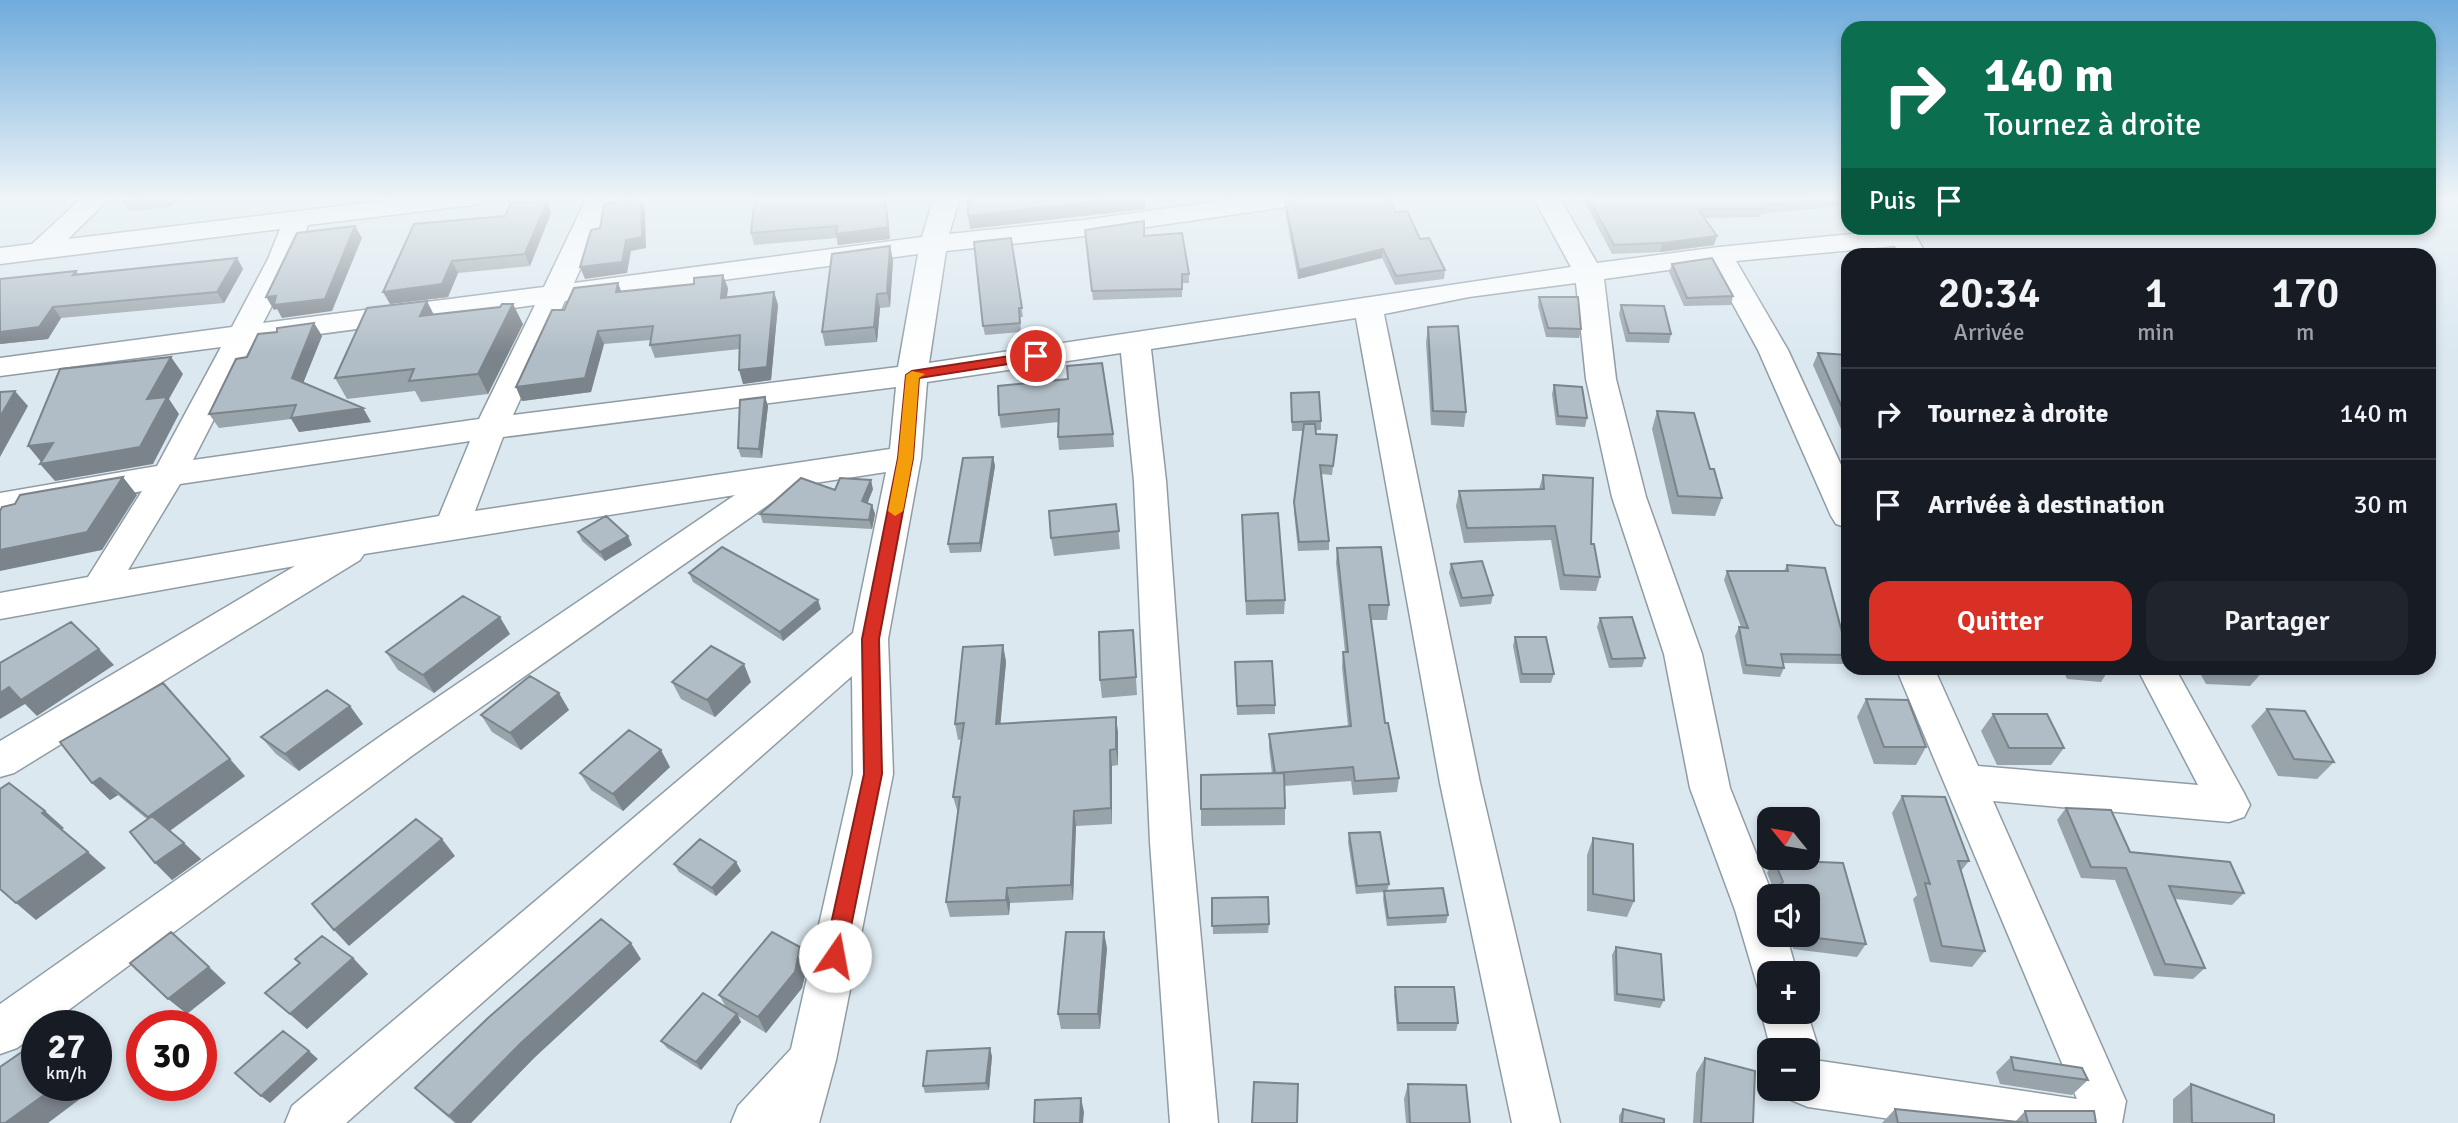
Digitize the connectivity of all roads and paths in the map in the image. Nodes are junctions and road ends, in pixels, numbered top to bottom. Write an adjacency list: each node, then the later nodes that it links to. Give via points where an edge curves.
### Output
1 (52, 249): 8 (street)
2 (286, 249): 14 (street)
3 (575, 249): 12 (street)
4 (893, 249): 12 (street)
5 (932, 249): 17 (street)
6 (1575, 249): 11 (street)
7 (1776, 249): 9 (street)
8 (40, 251): 10 (street)
9 (1719, 255): 11 (street); 22 (street, via 1773,350)
10 (0, 256)
11 (1589, 274): 13 (street); 33 (street, via 1601,379 1629,497 1683,654 1710,788 1757,910)
12 (553, 295): 14 (street); 18 (street)
13 (1368, 308): 15 (street); 41 (street, via 1460,783)
14 (244, 334): 16 (street); 21 (street)
15 (1135, 342): 17 (street); 40 (street, via 1150,481 1171,842)
16 (0, 367)
17 (912, 375): 18 (street); 19 (street)
18 (491, 428): 21 (street); 24 (street)
19 (905, 458): 20 (street); 28 (street)
20 (789, 474): 24 (street); 34 (street, via 399,744)
21 (169, 475): 23 (street); 26 (street)
22 (1841, 501)
23 (0, 505)
24 (452, 526): 25 (street)
25 (364, 541): 26 (street); 31 (street)
26 (102, 586): 27 (street)
27 (0, 606)
28 (870, 639): 35 (street, via 873,774); 37 (street)
29 (1918, 675): 32 (street)
30 (2160, 675): 32 (street, via 2229,805)
31 (0, 761)
32 (1965, 782): 43 (street, via 2102,1101 2100,1118)
33 (1771, 961)
34 (0, 1032)
35 (813, 1060): 38 (street); 39 (street)
36 (1820, 1085): 42 (street)
37 (309, 1123)
38 (755, 1123)
39 (795, 1123)
40 (1194, 1123)
41 (1536, 1123)
42 (2081, 1123)
43 (2089, 1123)

